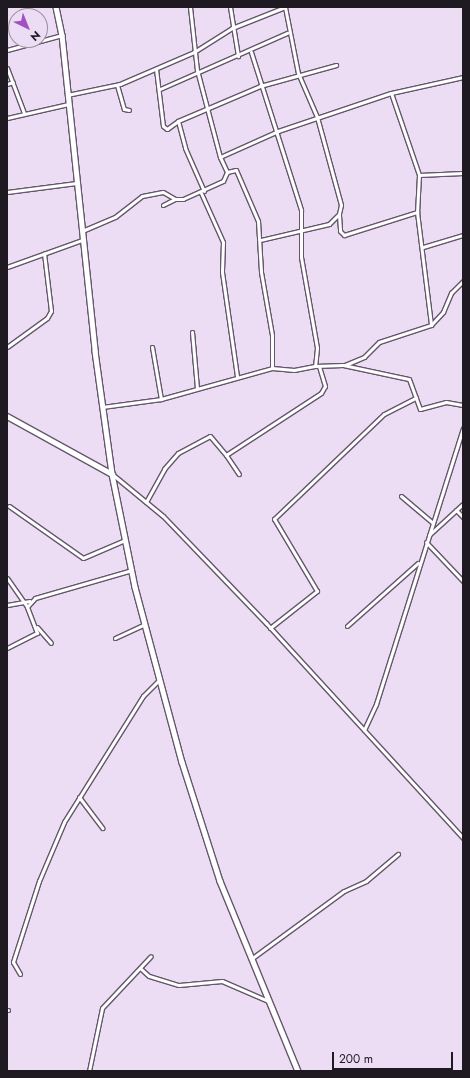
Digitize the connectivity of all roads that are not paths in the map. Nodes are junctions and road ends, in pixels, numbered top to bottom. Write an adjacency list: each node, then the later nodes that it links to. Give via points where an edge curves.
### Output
1 (56, 7): 6 (main road)
2 (190, 7): 8 (street)
3 (230, 7): 4 (street)
4 (232, 28): 5 (street, via 285,8 289,24); 8 (street); 10 (street)
5 (287, 33): 9 (street); 15 (street, via 296,53)
6 (62, 35): 7 (street); 23 (main road)
7 (7, 50)
8 (194, 52): 13 (street); 14 (street)
9 (251, 52): 10 (street); 20 (street)
10 (238, 56): 14 (street)
11 (336, 65): 15 (street)
12 (7, 68): 17 (street)
13 (156, 69): 19 (street); 21 (street)
14 (198, 70): 21 (street); 25 (street)
15 (298, 73): 20 (street); 28 (street)
16 (463, 77): 22 (street)
17 (13, 82): 18 (street); 27 (street)
18 (7, 84)
19 (117, 84): 23 (street); 26 (street, via 124,109)
20 (260, 86): 25 (street); 31 (street)
21 (160, 89): 30 (street, via 164,128)
22 (391, 93): 28 (street); 35 (street)
23 (67, 95): 24 (main road)
24 (68, 104): 27 (street); 36 (main road)
25 (210, 109): 30 (street); 32 (street)
26 (129, 110)
27 (24, 113): 29 (street)
28 (318, 117): 31 (street); 42 (street, via 341,205)
29 (7, 118)
30 (178, 121): 38 (street, via 184,148)
31 (278, 131): 32 (street); 43 (street, via 295,183)
32 (220, 157): 33 (street)
33 (229, 173): 38 (street); 47 (street, via 236,170 258,221)
34 (463, 173): 35 (street)
35 (419, 175): 41 (street)
36 (76, 182): 37 (street); 44 (main road)
37 (7, 192)
38 (203, 192): 39 (street); 59 (street, via 223,242 222,272)
39 (175, 199): 40 (street); 44 (street, via 163,192 142,196 115,217)
40 (163, 205)
41 (417, 212): 42 (street, via 344,235 340,231); 48 (street)
42 (339, 214): 43 (street, via 329,224)
43 (302, 229): 47 (street); 56 (street, via 301,257)
44 (81, 231): 46 (main road)
45 (463, 235): 48 (street)
46 (82, 240): 49 (street); 64 (main road)
47 (260, 240): 58 (street, via 261,272 272,335)
48 (423, 247): 52 (street)
49 (44, 253): 50 (street); 54 (street, via 51,311 47,318)
50 (7, 268)
51 (463, 281): 52 (street, via 450,293 443,312)
52 (431, 325): 57 (street, via 379,342 364,357)
53 (192, 332): 60 (street)
54 (7, 347)
55 (152, 347): 62 (street)
56 (317, 366): 57 (street); 58 (street, via 294,370); 67 (street, via 325,386 321,393)
57 (344, 366): 61 (street, via 409,379)
58 (272, 368): 59 (street)
59 (237, 376): 60 (street)
60 (197, 388): 62 (street)
61 (416, 398): 63 (street, via 420,409 446,402); 91 (street, via 384,414 274,519 317,591)
62 (161, 399): 64 (street)
63 (463, 405)
64 (102, 407): 68 (main road)
65 (7, 416): 68 (main road)
66 (463, 428): 76 (street)
67 (226, 455): 69 (street); 71 (street, via 210,436 178,453 164,469)
68 (112, 474): 71 (street); 78 (main road)
69 (239, 474)
70 (401, 496): 76 (street)
71 (146, 502): 91 (street)
72 (463, 504): 74 (street)
73 (10, 506): 78 (street, via 83,558)
74 (456, 510): 75 (street); 77 (street)
75 (463, 517)
76 (433, 524): 77 (street)
77 (428, 536): 79 (street)
78 (126, 540): 81 (main road)
79 (426, 542): 80 (street); 83 (street)
80 (418, 563): 89 (street); 96 (street, via 398,636)
81 (132, 570): 85 (street, via 82,582); 88 (main road)
82 (7, 578): 84 (street)
83 (463, 581)
84 (22, 600): 85 (street); 86 (street); 87 (street)
85 (30, 601): 87 (street)
86 (7, 605)
87 (27, 607): 90 (street)
88 (145, 624): 92 (street); 95 (main road)
89 (347, 626)
90 (37, 627): 93 (street); 94 (street, via 37,633)
91 (270, 628): 96 (street)
92 (115, 638)
93 (51, 643)
94 (7, 648)
95 (159, 680): 97 (street, via 143,696); 102 (main road, via 220,881)
96 (364, 730): 99 (street)
97 (78, 797): 98 (street); 104 (street, via 39,881 13,962)
98 (102, 828)
99 (463, 838)
100 (398, 854): 102 (street, via 366,881 344,891)
101 (151, 956): 103 (street)
102 (251, 959): 105 (main road)
103 (140, 968): 105 (street, via 149,976 179,984 222,981); 106 (street, via 102,1008)
104 (20, 974)
105 (268, 1001): 107 (main road)
106 (88, 1071)
107 (298, 1071)

